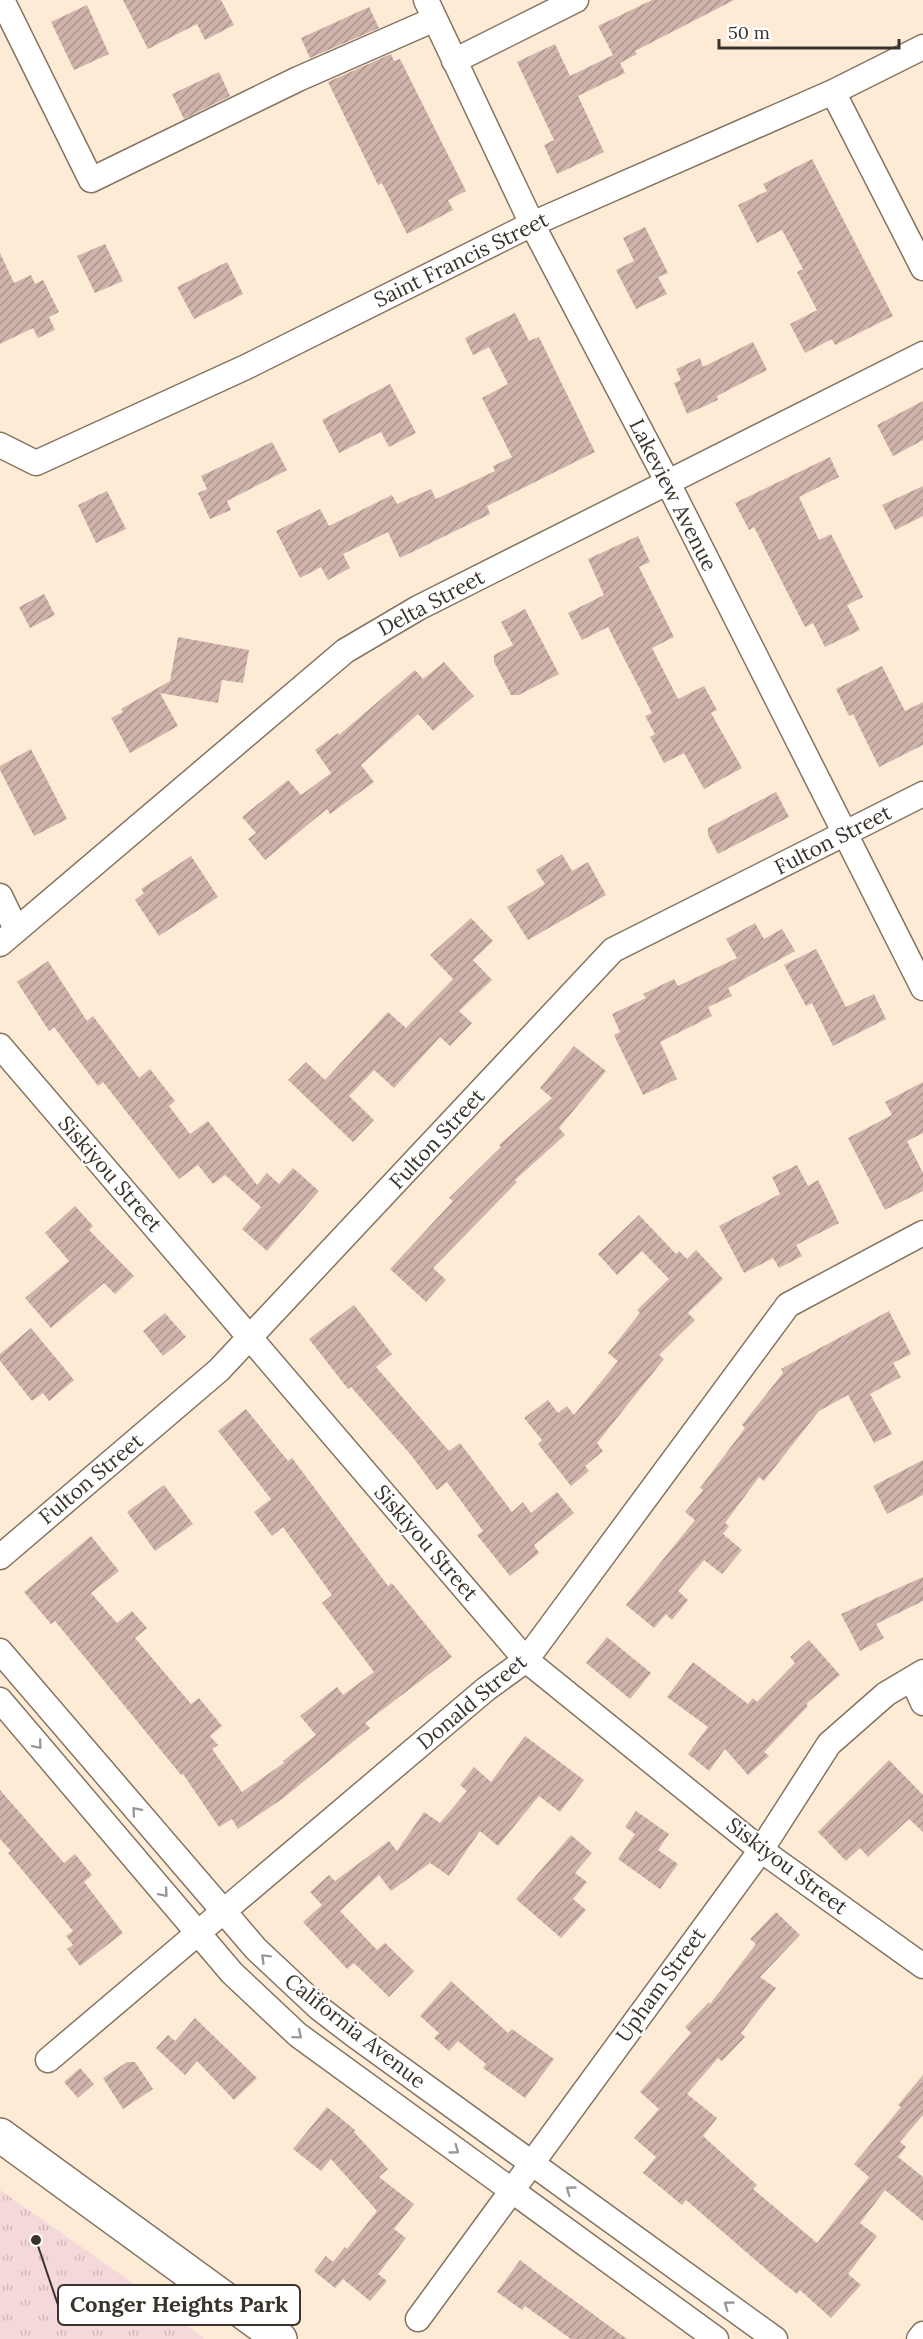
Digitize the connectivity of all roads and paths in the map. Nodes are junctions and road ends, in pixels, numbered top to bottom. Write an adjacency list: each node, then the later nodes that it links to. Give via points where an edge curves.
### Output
1 (2, 0): 3 (street, via 91,180)
2 (576, 0): 5 (street)
3 (430, 10): 5 (street, Lakeview Avenue)
4 (923, 47): 6 (street, Saint Francis Street)
5 (454, 61): 7 (street, Lakeview Avenue)
6 (833, 92): 7 (street, Saint Francis Street); 8 (street)
7 (532, 224): 10 (street, Saint Francis Street, via 246,367 36,463); 11 (street, Lakeview Avenue)
8 (923, 268)
9 (923, 354): 11 (street, Delta Street)
10 (1, 447)
11 (667, 482): 13 (street, Lakeview Avenue); 15 (street, Delta Street, via 418,608 345,651)
12 (923, 794): 13 (street, Fulton Street)
13 (844, 835): 16 (street, Lakeview Avenue); 19 (street, Fulton Street, via 613,950)
14 (0, 896): 15 (street)
15 (8, 937)
16 (923, 988)
17 (0, 1046): 19 (street, Siskiyou Street)
18 (923, 1233): 22 (street, Donald Street, via 788,1305)
19 (250, 1338): 20 (street, Fulton Street, via 219,1370); 22 (street, Siskiyou Street)
20 (0, 1557)
21 (0, 1651): 27 (street, California Avenue, one-way to 21)
22 (526, 1660): 26 (street, Siskiyou Street); 27 (street, Donald Street, via 486,1689)
23 (917, 1676): 25 (street); 26 (street, Upham Street, via 886,1694 830,1744)
24 (0, 1700): 28 (street, California Avenue, one-way to 28)
25 (923, 1702)
26 (760, 1850): 29 (street, Siskiyou Street); 32 (street, Upham Street)
27 (223, 1912): 28 (street, Donald Street); 32 (street, California Avenue, one-way to 27, via 319,2008)
28 (198, 1933): 30 (street, Donald Street); 33 (street, California Avenue, one-way to 33, via 232,1973 298,2036)
29 (923, 1966)
30 (48, 2060)
31 (0, 2135): 36 (highway)
32 (531, 2162): 33 (street, Upham Street); 38 (street, California Avenue, one-way to 32)
33 (511, 2190): 34 (street, Upham Street); 37 (street, California Avenue)
34 (418, 2319)
35 (923, 2334): 39 (street)
36 (280, 2339)
37 (716, 2339)
38 (775, 2339)
39 (919, 2339)

